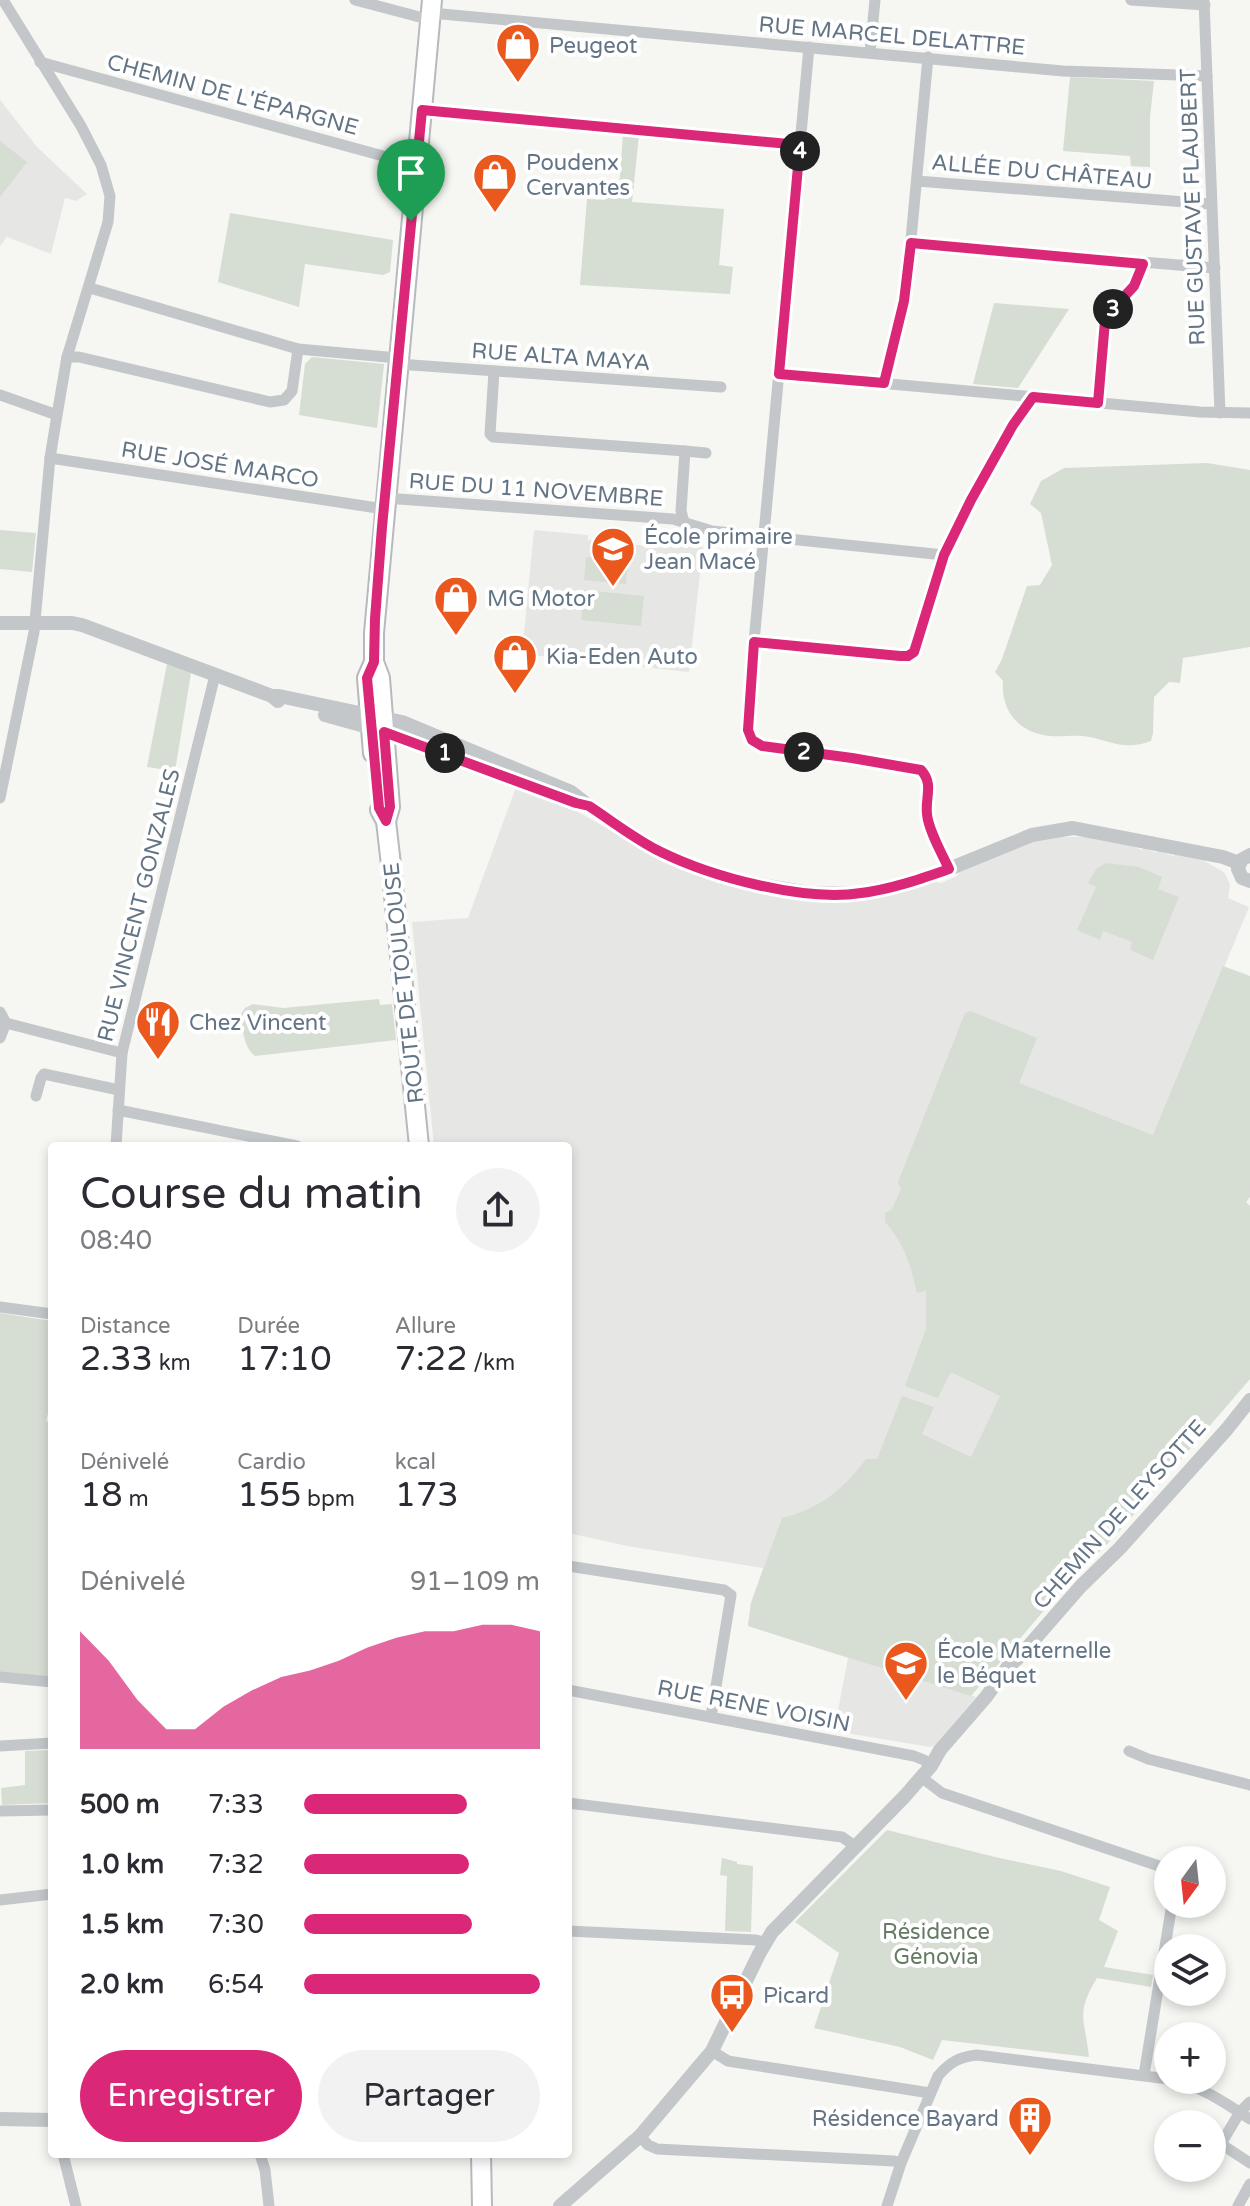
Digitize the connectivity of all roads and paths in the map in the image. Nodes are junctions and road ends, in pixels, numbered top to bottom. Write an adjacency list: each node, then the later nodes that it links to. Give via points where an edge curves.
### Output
1 (3, 0): 10 (street)
2 (355, 0): 6 (street, RUE MARCEL DELATTRE)
3 (875, 0): 8 (street)
4 (1135, 0): 5 (street)
5 (1204, 2): 11 (street, RUE GUSTAVE FLAUBERT)
6 (431, 11): 7 (street, RUE MARCEL DELATTRE); 12 (main road, ROUTE DE TOULOUSE)
7 (809, 47): 8 (street, RUE MARCEL DELATTRE); 13 (street)
8 (870, 52): 9 (street, RUE MARCEL DELATTRE)
9 (928, 57): 11 (street, RUE MARCEL DELATTRE, via 1063,71); 15 (street)
10 (40, 62): 14 (street, CHEMIN DE L'ÉPARGNE); 20 (street, via 81,126 107,182 108,222)
11 (1207, 76): 16 (street, RUE GUSTAVE FLAUBERT)
12 (422, 110): 13 (street); 14 (main road, ROUTE DE TOULOUSE)
13 (800, 145): 25 (street)
14 (416, 165): 23 (main road, ROUTE DE TOULOUSE)
15 (917, 181): 16 (street, ALLÉE DU CHÂTEAU); 17 (street)
16 (1211, 204): 19 (street, RUE GUSTAVE FLAUBERT)
17 (911, 243): 18 (street); 26 (street, via 904,301)
18 (1143, 264): 19 (street); 30 (street, via 1134,286 1105,321)
19 (1215, 268): 31 (street, RUE GUSTAVE FLAUBERT)
20 (90, 288): 21 (street, RUE ALTA MAYA); 22 (street)
21 (298, 349): 22 (street, via 292,391 284,400 270,402); 23 (street, RUE ALTA MAYA)
22 (67, 357): 33 (street)
23 (398, 361): 24 (street, RUE ALTA MAYA); 37 (main road, ROUTE DE TOULOUSE)
24 (494, 371): 27 (street, RUE ALTA MAYA); 34 (street, via 493,437)
25 (779, 374): 26 (street); 39 (street)
26 (884, 383): 29 (street)
27 (721, 387)
28 (0, 395): 33 (street)
29 (1033, 397): 30 (street); 40 (street, via 992,462)
30 (1098, 403): 31 (street)
31 (1220, 413): 32 (street)
32 (1250, 413)
33 (57, 415): 36 (street)
34 (685, 451): 35 (street); 38 (street)
35 (706, 453)
36 (50, 458): 37 (street, RUE JOSÉ MARCO); 42 (street)
37 (384, 503): 38 (street, RUE DU 11 NOVEMBRE); 45 (main road, ROUTE DE TOULOUSE, via 374,662 367,678)
38 (684, 522): 39 (street, RUE DU 11 NOVEMBRE)
39 (764, 537): 40 (street, RUE DU 11 NOVEMBRE); 43 (street)
40 (943, 558): 43 (street, via 911,654)
41 (0, 623): 42 (street)
42 (35, 623): 44 (street, via 82,625); 46 (street)
43 (754, 642): 48 (street, via 748,730 752,740 762,746 921,770 929,788 927,817)
44 (215, 675): 45 (street); 52 (street, RUE VINCENT GONZALES)
45 (377, 723): 48 (street, via 589,806 658,851 704,871 809,893 858,894); 58 (main road, ROUTE DE TOULOUSE, via 379,808 386,821)
46 (0, 798)
47 (1245, 859): 48 (street, via 1073,828 1032,835); 49 (street, via 1239,874)
48 (949, 869)
49 (1250, 881)
50 (3, 1017): 51 (street); 52 (street)
51 (0, 1038)
52 (122, 1053): 53 (street, RUE VINCENT GONZALES)
53 (119, 1090): 54 (street, via 44,1074); 55 (street, RUE VINCENT GONZALES)
54 (36, 1096)
55 (118, 1110): 56 (street, RUE VINCENT GONZALES); 57 (street)
56 (116, 1142)
57 (277, 1142)
58 (419, 1142)
59 (0, 1307): 60 (street)
60 (48, 1313)
61 (1250, 1400): 70 (street, CHEMIN DE LEYSOTTE, via 1080,1587 1020,1656 993,1702)
62 (572, 1567): 66 (street, via 731,1595)
63 (0, 1677): 64 (street)
64 (48, 1682)
65 (572, 1691): 66 (street, RUE RENE VOISIN)
66 (711, 1717): 70 (street, RUE RENE VOISIN, via 914,1756 924,1760)
67 (48, 1743): 68 (street)
68 (0, 1746)
69 (1129, 1751): 71 (street)
70 (926, 1772): 75 (street, CHEMIN DE LEYSOTTE); 76 (street, RUE RENE VOISIN, via 942,1793)
71 (1250, 1785)
72 (572, 1803): 75 (street, via 842,1837)
73 (48, 1810): 74 (street)
74 (0, 1811)
75 (855, 1846): 81 (street, CHEMIN DE LEYSOTTE)
76 (1154, 1864)
77 (48, 1894): 78 (street)
78 (0, 1900)
79 (1170, 1918): 83 (street)
80 (572, 1931): 81 (street)
81 (765, 1943): 82 (street, CHEMIN DE LEYSOTTE)
82 (712, 2051): 85 (street, via 728,2061); 91 (street, CHEMIN DE LEYSOTTE)
83 (1144, 2075): 84 (street); 85 (street, via 977,2055 948,2064)
84 (1154, 2077)
85 (930, 2093): 95 (street)
86 (1209, 2094): 88 (street)
87 (1250, 2102): 88 (street)
88 (1245, 2116): 96 (street, via 1222,2142)
89 (0, 2119): 90 (street)
90 (48, 2120)
91 (640, 2136): 95 (street, via 657,2149); 101 (street, CHEMIN DE LEYSOTTE)
92 (64, 2158): 98 (street)
93 (261, 2158): 99 (street)
94 (481, 2158): 100 (main road)
95 (901, 2163): 102 (street)
96 (1250, 2163)
97 (1250, 2184): 103 (street)
98 (76, 2206)
99 (269, 2206)
100 (482, 2206)
101 (560, 2206)
102 (887, 2206)
103 (1238, 2206)

